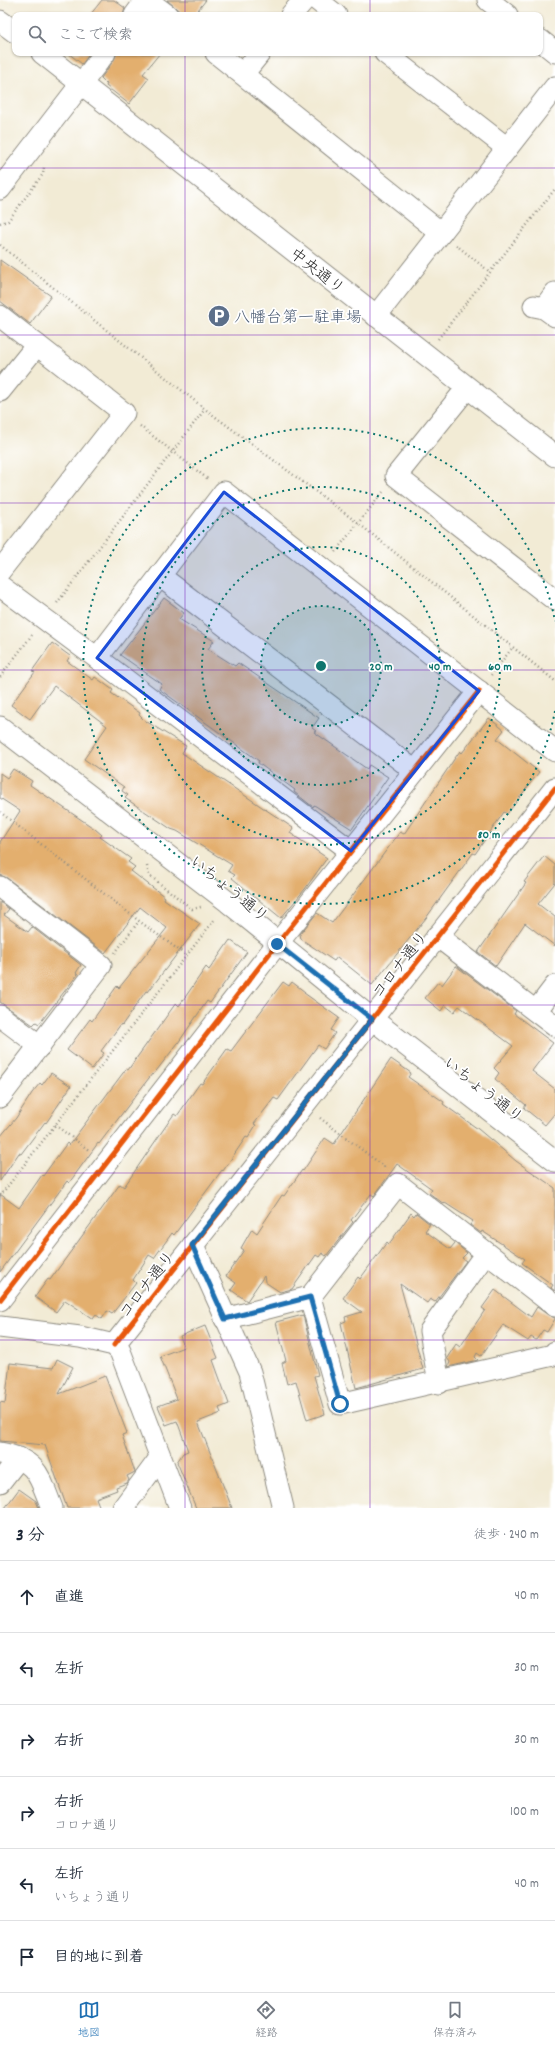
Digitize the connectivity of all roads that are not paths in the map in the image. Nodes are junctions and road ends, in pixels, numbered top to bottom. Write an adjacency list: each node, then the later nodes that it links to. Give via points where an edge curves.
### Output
1 (147, 0): 5 (street); 6 (street)
2 (304, 0): 7 (street)
3 (317, 0): 8 (street)
4 (488, 0): 9 (street)
5 (137, 12)
6 (163, 12)
7 (294, 12)
8 (332, 12)
9 (503, 12)
10 (0, 21): 11 (street)
11 (12, 30)
12 (543, 42): 13 (street)
13 (555, 52)
14 (46, 56): 20 (street, 中央通り)
15 (103, 56): 20 (street)
16 (220, 56): 19 (street)
17 (258, 56): 19 (street)
18 (389, 56): 22 (street)
19 (243, 74): 24 (street)
20 (82, 84): 23 (street); 26 (street, 中央通り)
21 (555, 87): 22 (street)
22 (507, 148): 24 (street)
23 (0, 189)
24 (441, 233): 26 (street)
25 (0, 316): 27 (street)
26 (376, 316): 28 (street, 中央通り)
27 (37, 345): 29 (street); 31 (street, via 124,413)
28 (467, 388): 30 (street, 中央通り); 34 (street, via 396,476)
29 (0, 391)
30 (555, 456)
31 (0, 571)
32 (160, 576): 35 (street); 36 (street, via 224,492); 39 (street)
33 (0, 586): 35 (street)
34 (555, 600)
35 (97, 658): 41 (street)
36 (479, 691): 38 (street); 39 (street)
37 (0, 727): 44 (street, いちょう通り, via 228,902)
38 (555, 751)
39 (415, 771): 41 (street)
40 (555, 788): 43 (street, コロナ通り)
41 (351, 851): 44 (street)
42 (0, 887): 50 (street, via 101,965)
43 (437, 936): 46 (street); 48 (street, コロナ通り)
44 (277, 944): 48 (street, いちょう通り); 56 (street)
45 (555, 986): 46 (street)
46 (536, 1011): 49 (street)
47 (0, 1016): 50 (street)
48 (372, 1019): 52 (street, いちょう通り); 53 (street, コロナ通り)
49 (555, 1026)
50 (40, 1046): 51 (street)
51 (0, 1097)
52 (555, 1161)
53 (192, 1245): 58 (street); 60 (street, コロナ通り)
54 (486, 1253): 55 (street, via 398,1184); 57 (street); 62 (street, via 430,1331)
55 (310, 1297): 58 (street); 62 (street, via 340,1404)
56 (0, 1300)
57 (555, 1306)
58 (225, 1319): 69 (street, via 250,1372)
59 (0, 1327): 60 (street)
60 (114, 1344): 64 (street, via 120,1351)
61 (555, 1352): 62 (street, via 553,1355)
62 (439, 1383)
63 (10, 1456): 65 (street); 66 (street, via 28,1462 39,1476)
64 (160, 1458): 67 (street); 68 (street)
65 (0, 1482)
66 (52, 1508)
67 (123, 1508)
68 (180, 1508)
69 (283, 1508)

